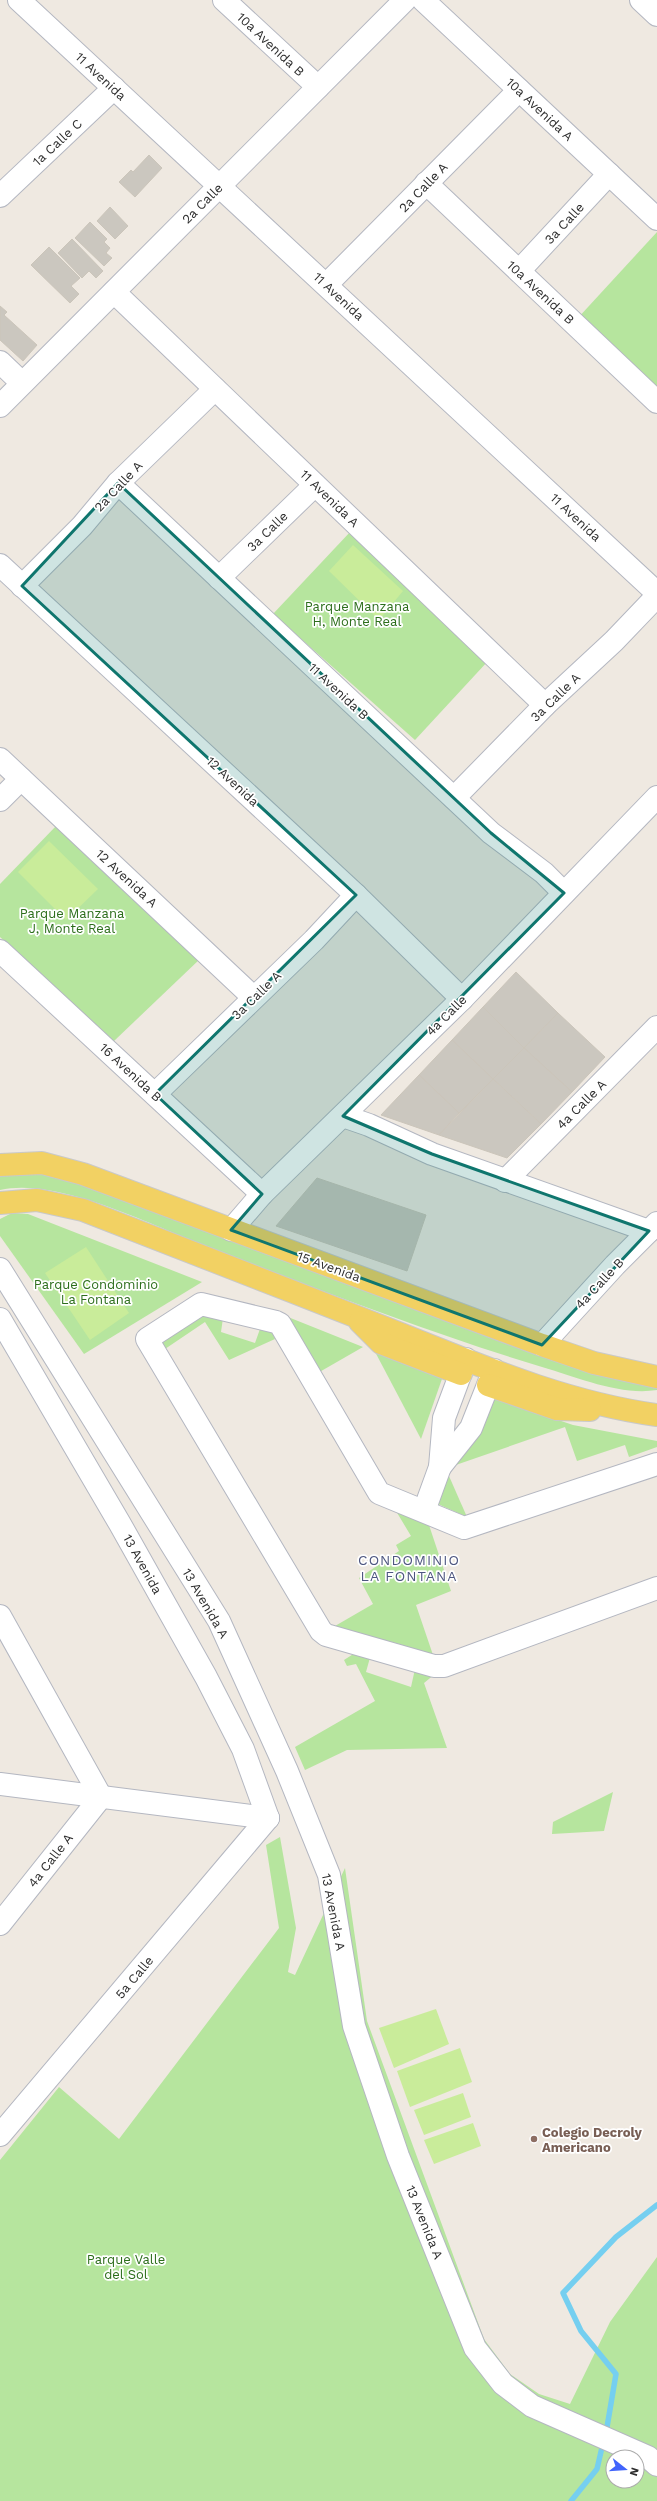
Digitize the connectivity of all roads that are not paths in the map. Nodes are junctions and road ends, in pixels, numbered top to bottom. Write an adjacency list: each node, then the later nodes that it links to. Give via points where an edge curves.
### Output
1 (19, 0): 8 (street, 11 Avenida)
2 (224, 0): 7 (street, 10a Avenida B)
3 (405, 0): 7 (street, 2a Calle)
4 (423, 0): 9 (street, 10a Avenida A)
5 (641, 0): 6 (street)
6 (657, 15)
7 (318, 87): 12 (street, 2a Calle)
8 (114, 88): 12 (street, 11 Avenida); 13 (street, 1a Calle C)
9 (520, 90): 10 (street, 10a Avenida A); 11 (street, 2a Calle A)
10 (609, 174): 14 (street, 10a Avenida A); 15 (street, 3a Calle)
11 (426, 183): 15 (street, 10a Avenida B); 16 (street, 2a Calle A)
12 (220, 185): 16 (street, 11 Avenida); 17 (street, 2a Calle)
13 (1, 191)
14 (657, 219)
15 (519, 271): 21 (street, 10a Avenida B)
16 (327, 284): 28 (street, 11 Avenida)
17 (114, 292): 19 (street, 2a Calle); 20 (street, 11 Avenida A)
18 (0, 362): 19 (street)
19 (22, 383): 22 (street, 2a Calle)
20 (215, 389): 23 (street, 2a Calle A); 24 (street, 11 Avenida A)
21 (657, 402)
22 (0, 406)
23 (118, 483): 26 (street, 11 Avenida B); 27 (street, 2a Calle A, via 82,526)
24 (315, 485): 26 (street, 3a Calle); 29 (street, 11 Avenida A)
25 (0, 565): 27 (street, 12 Avenida)
26 (220, 578): 32 (street, 11 Avenida B)
27 (22, 586): 36 (street, 12 Avenida)
28 (657, 594): 29 (street, 3a Calle A, via 614,641)
29 (545, 705): 32 (street, 3a Calle A)
30 (0, 759): 31 (street, 12 Avenida A)
31 (21, 779): 33 (street); 38 (street, 12 Avenida A)
32 (454, 798): 35 (street, 11 Avenida B, via 491,833)
33 (0, 800)
34 (656, 800): 35 (street, 4a Calle)
35 (564, 893): 39 (street, 4a Calle)
36 (356, 895): 38 (street, 3a Calle A, via 314,940); 39 (street, 12 Avenida)
37 (0, 951): 41 (street, 16 Avenida B)
38 (253, 997): 41 (street, 3a Calle A)
39 (462, 999): 42 (street, 4a Calle)
40 (657, 1027): 44 (street, 4a Calle A)
41 (155, 1094): 45 (street, 16 Avenida B)
42 (343, 1116): 44 (street, via 432,1154); 45 (street, 4a Calle)
43 (0, 1165): 48 (main road, 15 Avenida, via 42,1163 84,1174)
44 (505, 1181): 47 (street)
45 (262, 1194): 48 (street, 4a Calle)
46 (0, 1203): 52 (main road, via 37,1200 83,1210 354,1316)
47 (653, 1227): 51 (street, 4a Calle B)
48 (231, 1230): 51 (main road, 15 Avenida)
49 (0, 1269): 68 (street, 13 Avenida A, via 219,1621 287,1771 329,1875 354,2026 398,2156 475,2348 503,2384 532,2406 648,2457)
50 (0, 1320): 65 (street, 13 Avenida, via 206,1677 243,1749)
51 (542, 1344): 54 (main road, 15 Avenida, via 594,1363)
52 (463, 1367): 53 (main road); 59 (street, via 444,1418)
53 (491, 1377): 56 (main road); 59 (street, via 471,1428)
54 (657, 1377)
55 (657, 1407): 56 (main road)
56 (629, 1412): 57 (main road)
57 (657, 1415)
58 (657, 1464): 60 (street, via 468,1528)
59 (440, 1467): 60 (street)
60 (424, 1511): 61 (street, via 379,1493 375,1488 280,1324 201,1304 148,1337 147,1341 321,1631 326,1635 434,1666 444,1666)
61 (657, 1588)
62 (0, 1616): 64 (street)
63 (0, 1784): 64 (street)
64 (101, 1797): 65 (street); 66 (street, 4a Calle A)
65 (268, 1818): 67 (street, 5a Calle)
66 (0, 1924)
67 (0, 2135)
68 (657, 2465)

